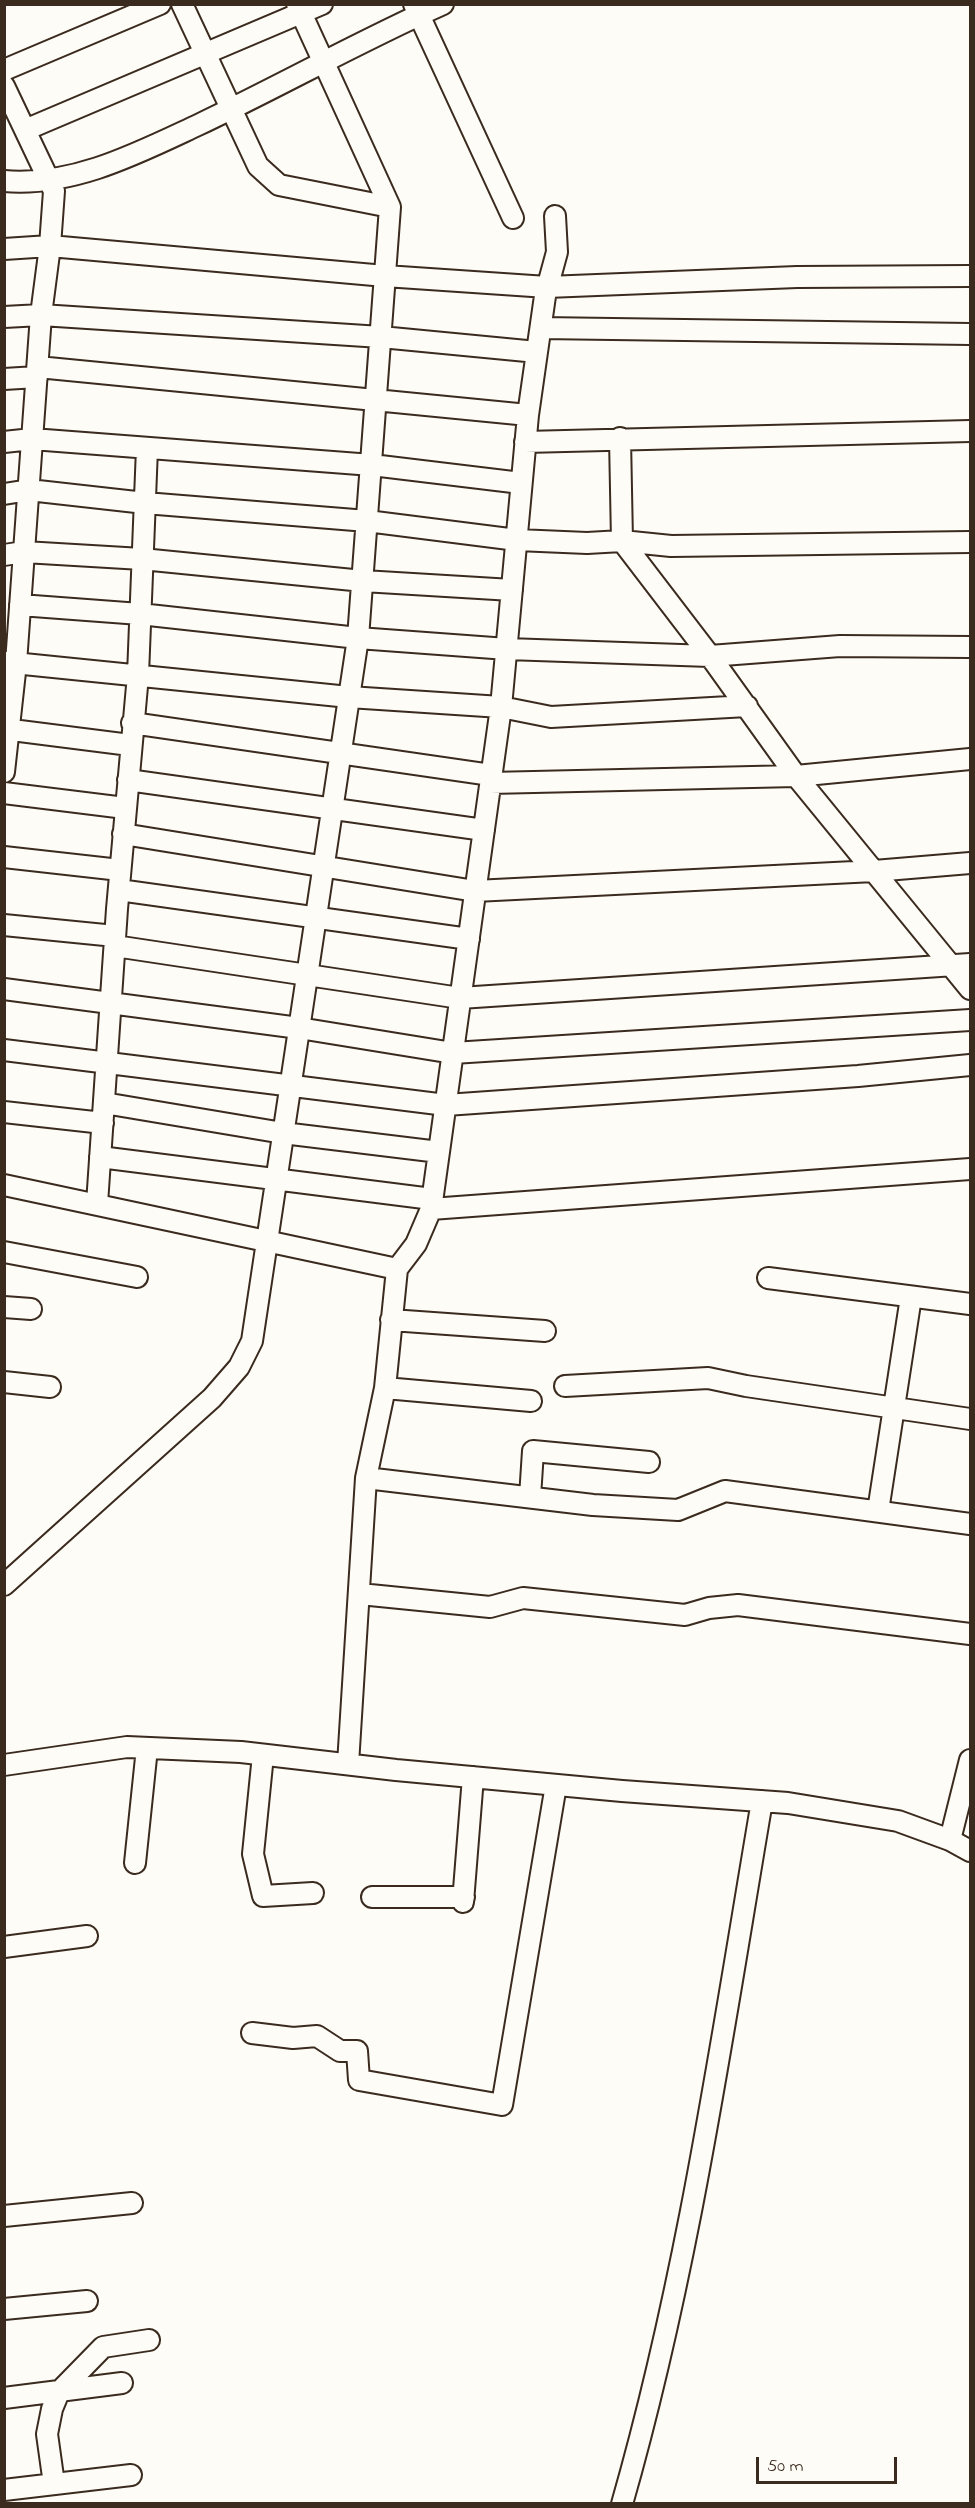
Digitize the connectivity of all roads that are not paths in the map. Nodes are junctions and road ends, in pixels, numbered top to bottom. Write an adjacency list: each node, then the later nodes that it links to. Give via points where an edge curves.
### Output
1 (160, 4): 9 (street)
2 (182, 4): 7 (street)
3 (322, 4): 5 (street)
4 (443, 4): 6 (street)
5 (299, 9): 7 (street); 8 (street)
6 (417, 10): 8 (street); 17 (street)
7 (205, 54): 11 (street); 12 (street)
8 (324, 63): 11 (street); 15 (street)
9 (4, 70)
10 (4, 86): 12 (street)
11 (231, 109): 14 (street, via 133,156); 15 (street, via 258,166 279,185)
12 (25, 130): 14 (street)
13 (4, 181): 14 (street)
14 (49, 181): 18 (street, via 54,191)
15 (390, 207): 20 (street)
16 (555, 216): 22 (street, via 557,252)
17 (513, 218)
18 (51, 246): 19 (street); 20 (street); 23 (street)
19 (4, 249)
20 (386, 276): 22 (street); 27 (street)
21 (970, 276): 22 (street, via 797,277)
22 (547, 287): 25 (street)
23 (41, 315): 24 (street); 27 (street); 29 (street)
24 (4, 317)
25 (541, 328): 26 (street); 28 (street)
26 (970, 334)
27 (381, 337): 28 (street); 31 (street)
28 (537, 352): 32 (street)
29 (37, 372): 30 (street); 31 (street); 35 (street)
30 (4, 379)
31 (377, 401): 32 (street); 39 (street)
32 (528, 415): 37 (street)
33 (970, 432): 34 (street)
34 (620, 438): 37 (street); 46 (street)
35 (32, 439): 36 (street); 38 (street); 41 (street)
36 (4, 442)
37 (525, 442): 40 (street)
38 (147, 448): 39 (street); 43 (street)
39 (372, 465): 40 (street); 44 (street)
40 (521, 483): 45 (street)
41 (29, 490): 42 (street); 43 (street); 48 (street)
42 (4, 494)
43 (145, 503): 44 (street); 50 (street)
44 (368, 521): 45 (street); 51 (street)
45 (517, 540): 46 (street); 52 (street)
46 (622, 541): 47 (street, via 671,546); 58 (street)
47 (970, 542)
48 (24, 552): 49 (street); 50 (street); 53 (street)
49 (4, 555)
50 (142, 559): 51 (street); 54 (street)
51 (363, 581): 52 (street); 55 (street)
52 (512, 590): 57 (street)
53 (20, 605): 54 (street); 59 (street)
54 (140, 614): 55 (street); 60 (street)
55 (358, 638): 57 (street); 61 (street)
56 (970, 647): 58 (street, via 840,646)
57 (507, 649): 58 (street); 63 (street)
58 (710, 656): 62 (street)
59 (10, 663): 60 (street); 65 (street)
60 (138, 675): 61 (street); 64 (street)
61 (349, 697): 63 (street); 67 (street)
62 (747, 706): 63 (street, via 551,717); 70 (street)
63 (501, 707): 71 (street)
64 (132, 723): 66 (street); 67 (street)
65 (7, 730): 66 (street); 69 (street)
66 (130, 745): 72 (street)
67 (341, 752): 71 (street); 75 (street)
68 (970, 759): 70 (street)
69 (4, 772)
70 (796, 776): 71 (street); 81 (street)
71 (491, 779): 76 (street)
72 (128, 780): 74 (street); 75 (street)
73 (4, 793): 74 (street)
74 (125, 807): 77 (street)
75 (332, 808): 76 (street); 80 (street)
76 (484, 830): 83 (street)
77 (123, 834): 80 (street); 82 (street)
78 (4, 857): 82 (street)
79 (970, 863): 81 (street)
80 (323, 868): 83 (street); 84 (street)
81 (874, 871): 83 (street); 88 (street)
82 (120, 880): 84 (street); 87 (street)
83 (475, 891): 86 (street)
84 (316, 920): 86 (street); 89 (street)
85 (4, 925): 87 (street)
86 (469, 939): 92 (street)
87 (115, 941): 89 (street); 93 (street)
88 (961, 965): 91 (street); 92 (street)
89 (307, 976): 92 (street); 95 (street)
90 (4, 989): 93 (street)
91 (970, 989)
92 (460, 998): 97 (street)
93 (111, 1002): 95 (street); 98 (street)
94 (970, 1020): 97 (street)
95 (299, 1028): 97 (street); 100 (street)
96 (4, 1050): 98 (street)
97 (453, 1053): 102 (street)
98 (107, 1064): 100 (street); 101 (street)
99 (970, 1065): 102 (street)
100 (290, 1086): 102 (street); 105 (street)
101 (104, 1103): 104 (street); 105 (street)
102 (446, 1105): 106 (street)
103 (4, 1112): 104 (street)
104 (103, 1123): 107 (street)
105 (283, 1133): 106 (street); 109 (street)
106 (439, 1152): 112 (street)
107 (100, 1158): 109 (street); 111 (street)
108 (970, 1169): 112 (street)
109 (276, 1180): 112 (street); 113 (street)
110 (4, 1185): 111 (street)
111 (97, 1204): 113 (street)
112 (432, 1204): 115 (street, via 416,1244)
113 (267, 1240): 115 (street); 136 (street, via 252,1341 239,1367 212,1398)
114 (4, 1252): 116 (street)
115 (397, 1269): 122 (street)
116 (137, 1277)
117 (768, 1278): 118 (street)
118 (911, 1297): 119 (street); 129 (street)
119 (970, 1304)
120 (4, 1307): 121 (street)
121 (31, 1309)
122 (391, 1320): 123 (street); 127 (street)
123 (545, 1330)
124 (4, 1382): 126 (street)
125 (565, 1386): 129 (street, via 708,1378)
126 (50, 1387)
127 (385, 1388): 128 (street); 132 (street)
128 (531, 1401)
129 (894, 1408): 130 (street); 134 (street)
130 (970, 1419)
131 (649, 1462): 133 (street, via 533,1451)
132 (366, 1478): 133 (street); 137 (street)
133 (530, 1497): 134 (street, via 678,1510 725,1491)
134 (878, 1511): 135 (street)
135 (970, 1524)
136 (4, 1585)
137 (360, 1594): 138 (street, via 490,1607 523,1598 686,1615 738,1605); 142 (street)
138 (970, 1634)
139 (147, 1748): 140 (street); 143 (street, via 127,1747); 149 (street)
140 (263, 1755): 142 (street); 150 (street, via 253,1854 263,1896)
141 (970, 1760): 147 (street)
142 (348, 1764): 144 (street)
143 (4, 1766)
144 (473, 1777): 145 (street); 151 (street, via 464,1900)
145 (556, 1785): 146 (street); 154 (street, via 502,2105 359,2080 357,2051 340,2051 317,2036 293,2038)
146 (762, 1801): 147 (street, via 898,1821); 166 (street, via 705,2138 642,2432)
147 (950, 1840): 148 (street)
148 (970, 1851)
149 (135, 1863)
150 (313, 1893)
151 (372, 1897)
152 (87, 1936): 153 (street)
153 (4, 1947)
154 (252, 2033)
155 (132, 2204): 156 (street)
156 (4, 2216)
157 (87, 2301): 158 (street)
158 (4, 2309)
159 (149, 2340): 161 (street, via 103,2348)
160 (122, 2383): 161 (street)
161 (59, 2392): 162 (street); 164 (street, via 47,2434)
162 (4, 2398)
163 (131, 2475): 164 (street)
164 (54, 2484): 165 (street)
165 (4, 2490)
166 (622, 2504)

